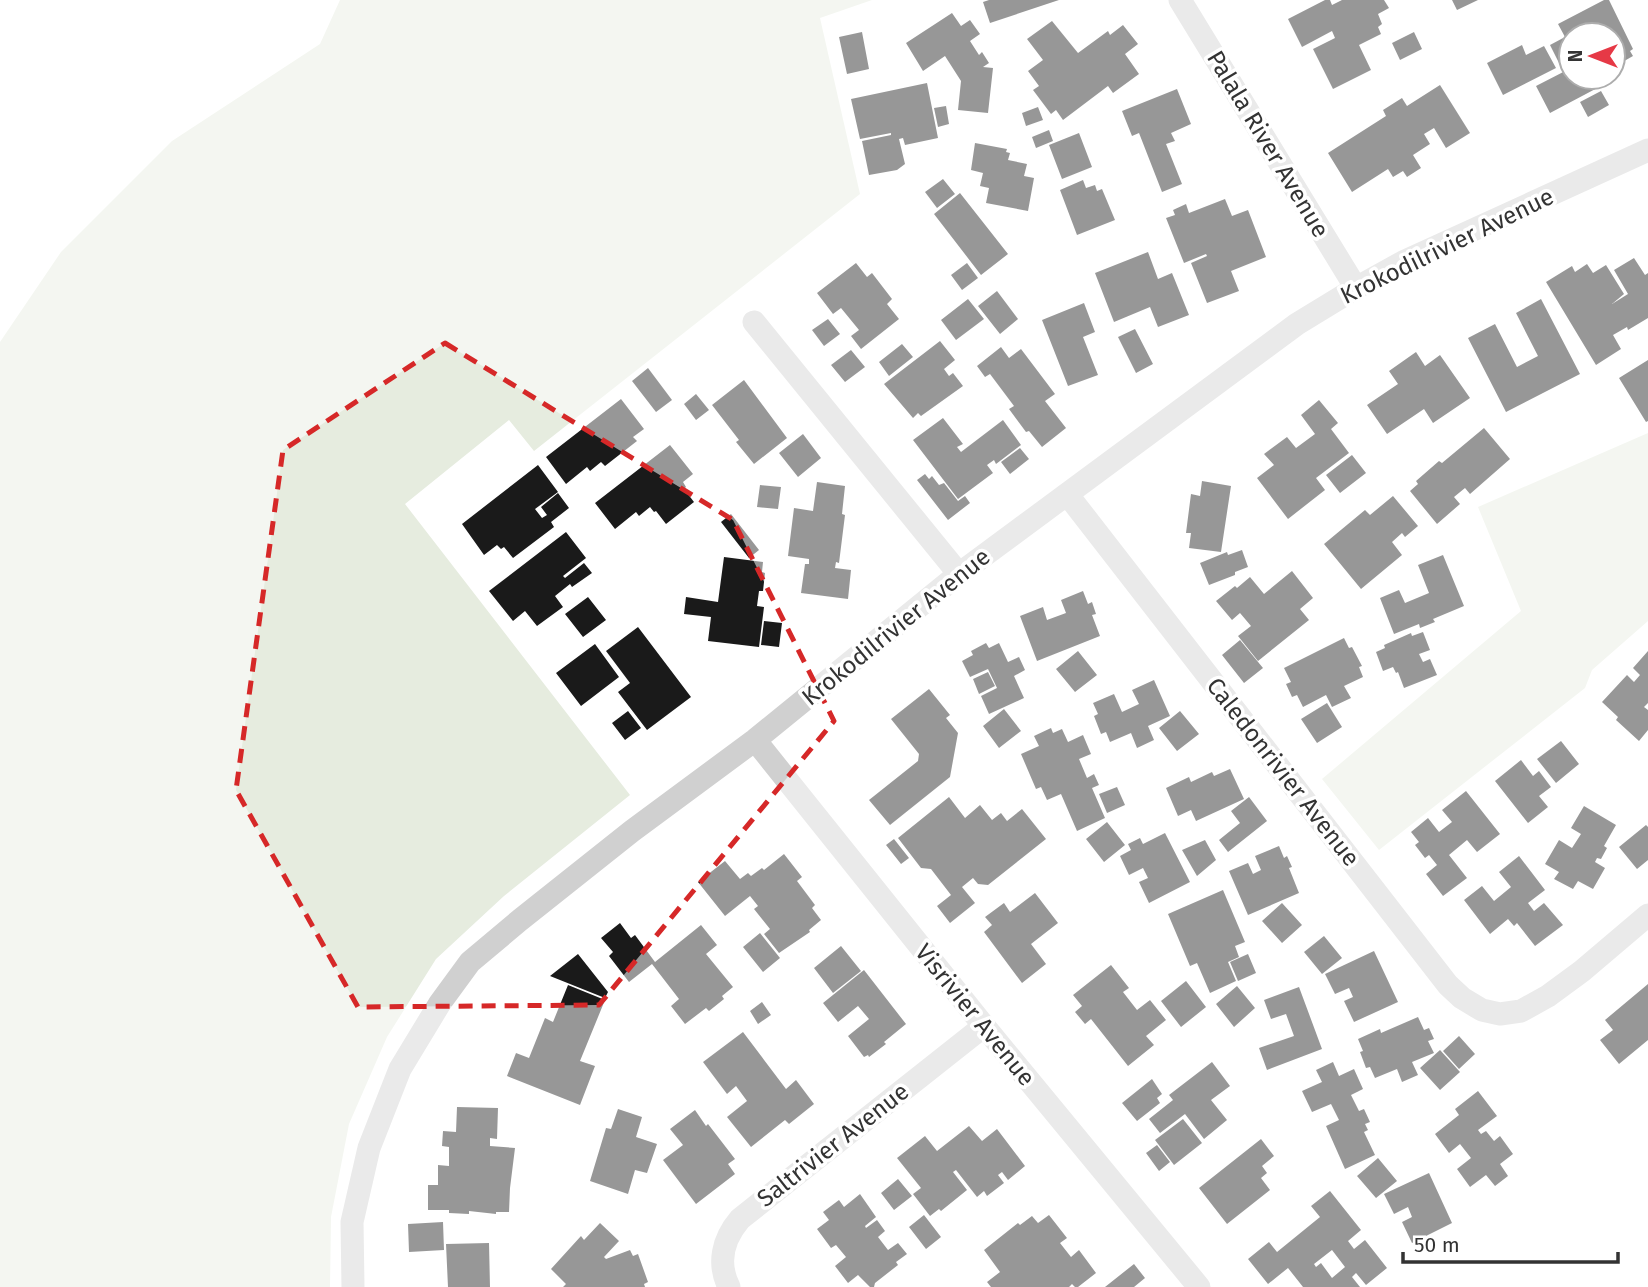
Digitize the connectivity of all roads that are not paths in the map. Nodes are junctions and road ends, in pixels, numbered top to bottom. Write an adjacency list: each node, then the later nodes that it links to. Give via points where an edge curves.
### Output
1 (1180, 0): 3 (street, Palala River Avenue)
2 (1648, 150): 3 (street, Krokodilrivier Avenue)
3 (1356, 288): 5 (street, Krokodilrivier Avenue, via 1297,324)
4 (754, 323): 6 (street)
5 (1067, 494): 6 (street, Krokodilrivier Avenue); 8 (street, Caledonrivier Avenue, via 1462,998 1500,1014 1521,1011 1582,971)
6 (959, 574): 7 (street, Krokodilrivier Avenue)
7 (755, 740): 9 (street, Visrivier Avenue); 10 (street, Krokodilrivier Avenue, via 632,831 470,962 400,1069 369,1147 352,1222)
8 (1648, 915)
9 (984, 1026): 11 (street, Saltrivier Avenue, via 740,1219 723,1249); 12 (street, Visrivier Avenue)
10 (353, 1287)
11 (729, 1287)
12 (1199, 1287)

